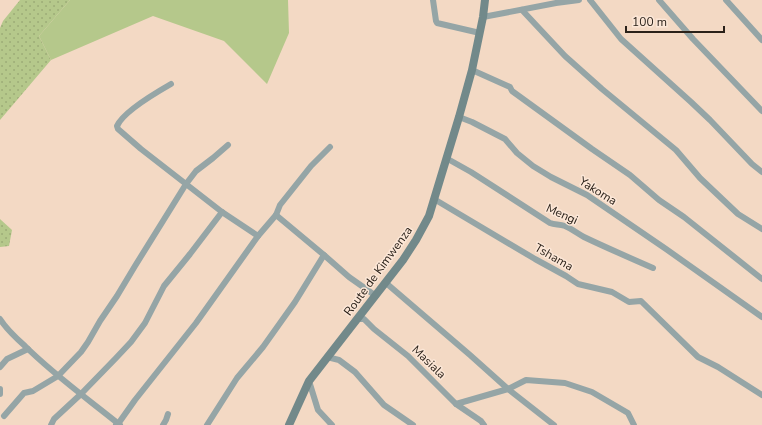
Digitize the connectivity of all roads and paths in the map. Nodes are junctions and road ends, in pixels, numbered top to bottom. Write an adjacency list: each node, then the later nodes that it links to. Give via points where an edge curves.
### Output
1 (432, 0): 9 (street, via 437,23)
2 (485, 0): 8 (street, Route de Kimwenza)
3 (579, 0): 7 (street)
4 (590, 0): 18 (street, via 621,39 691,102)
5 (659, 0): 13 (street)
6 (726, 0): 10 (street)
7 (522, 10): 8 (street); 23 (street, via 565,56 676,150 700,178 738,214)
8 (483, 18): 9 (street, Route de Kimwenza)
9 (480, 33): 11 (street, Route de Kimwenza)
10 (762, 40)
11 (472, 70): 14 (street, Route de Kimwenza); 27 (street, via 510,87 512,91 630,175)
12 (171, 84): 19 (street, via 137,106 117,126)
13 (762, 111)
14 (459, 117): 17 (street, Route de Kimwenza); 30 (street, Yakoma, via 504,139 533,166 586,195)
15 (228, 145): 19 (street, via 196,171)
16 (330, 147): 22 (street, via 284,199)
17 (446, 158): 20 (street, Route de Kimwenza); 26 (street, Mengi, via 550,223 566,227)
18 (762, 172)
19 (186, 184): 21 (street); 36 (street, via 88,342)
20 (434, 199): 28 (street, Route de Kimwenza, via 428,220); 42 (street, Tshama, via 578,284 612,292 629,302 642,302 698,357)
21 (222, 212): 24 (street); 41 (street, via 164,286 145,323 131,342)
22 (276, 215): 24 (street); 25 (street)
23 (762, 229)
24 (258, 236): 47 (street)
25 (324, 255): 29 (street); 49 (street, via 295,302 237,378)
26 (653, 268)
27 (762, 279)
28 (386, 283): 29 (street, Route de Kimwenza); 39 (street)
29 (376, 296): 32 (street, Route de Kimwenza)
30 (762, 316)
31 (0, 319): 33 (street)
32 (357, 319): 34 (street, Route de Kimwenza); 43 (street, Masiala, via 364,319 408,356)
33 (28, 349): 35 (street, via 7,359); 36 (street)
34 (327, 357): 37 (street, Route de Kimwenza); 52 (street, via 339,360 355,372 384,405)
35 (0, 367)
36 (58, 376): 41 (street); 45 (street, via 33,391 24,393)
37 (309, 381): 50 (street, Route de Kimwenza); 51 (street, via 318,410)
38 (0, 389): 40 (street)
39 (508, 389): 43 (street); 54 (street); 55 (street, via 526,380 565,383 592,392 628,413)
40 (0, 394)
41 (81, 394): 46 (street, via 54,419); 47 (street)
42 (762, 395)
43 (456, 404): 53 (street, Masiala)
44 (168, 414): 48 (street)
45 (4, 416)
46 (51, 425)
47 (118, 425)
48 (163, 425)
49 (207, 425)
50 (289, 425)
51 (332, 425)
52 (412, 425)
53 (484, 425)
54 (554, 425)
55 (634, 425)

